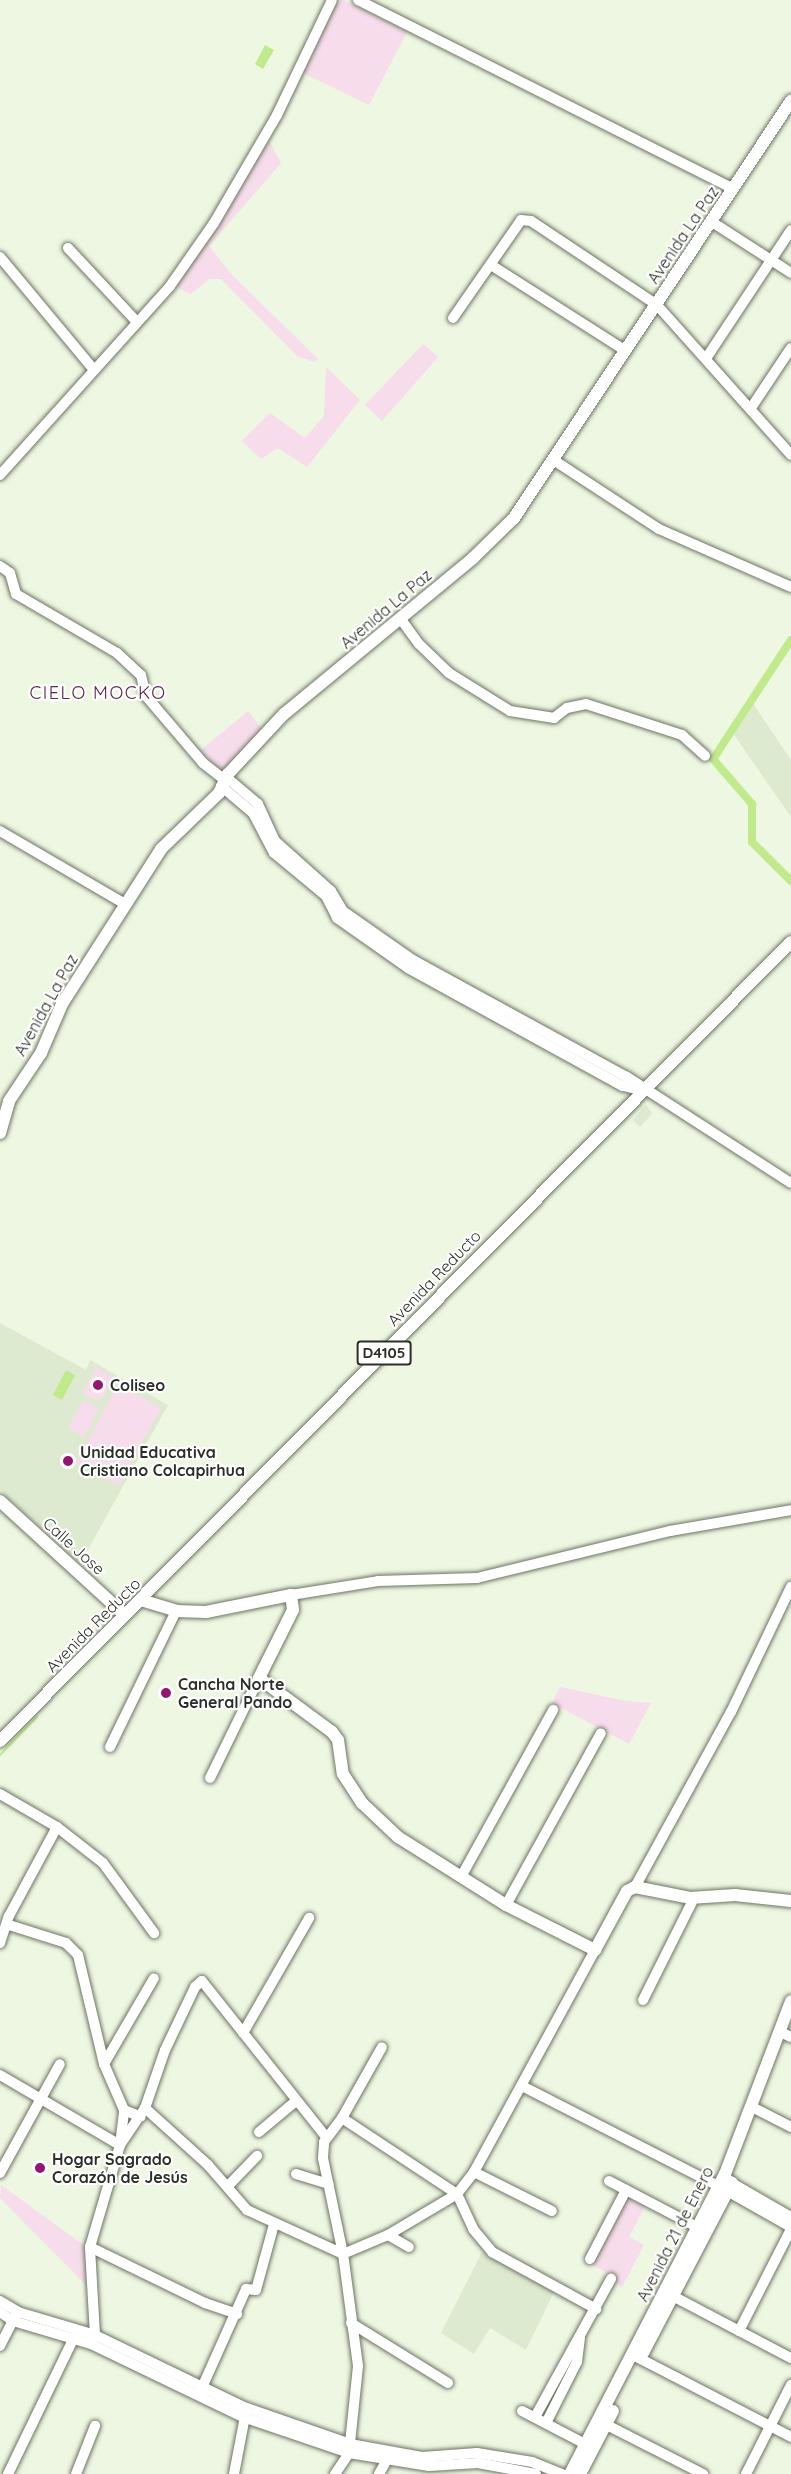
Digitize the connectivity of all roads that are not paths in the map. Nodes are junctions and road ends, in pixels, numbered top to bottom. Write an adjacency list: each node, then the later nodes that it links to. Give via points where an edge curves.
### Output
1 (332, 0): 14 (street, via 277,115 220,213 170,286)
2 (358, 0): 4 (street)
3 (789, 109): 4 (main road, Avenida La Paz)
4 (733, 189): 5 (main road, Avenida La Paz)
5 (712, 222): 9 (street); 12 (main road, Avenida La Paz)
6 (791, 230): 9 (street)
7 (68, 248): 14 (street)
8 (0, 257): 18 (street)
9 (771, 260): 11 (street); 17 (street)
10 (491, 265): 12 (street, via 521,220 531,221); 13 (street); 16 (street)
11 (791, 273)
12 (657, 304): 16 (main road, Avenida La Paz); 17 (street)
13 (453, 318)
14 (138, 322): 18 (street)
15 (791, 348): 19 (street)
16 (626, 351): 21 (main road, Avenida La Paz)
17 (707, 357): 19 (street)
18 (94, 370): 22 (street)
19 (751, 408): 20 (street)
20 (791, 455)
21 (555, 461): 24 (street, via 659,529); 25 (main road, Avenida La Paz, via 514,518 473,558)
22 (0, 475)
23 (0, 566): 27 (street, via 10,573 16,594 117,654 141,675 146,696)
24 (791, 587)
25 (400, 618): 26 (street, via 418,644 449,673 510,711 554,718 567,708 586,704 682,735); 27 (main road, Avenida La Paz, via 284,714)
26 (705, 756)
27 (224, 781): 29 (main road, Avenida La Paz, via 161,849); 31 (street, via 258,804 275,841 314,880 337,918 623,1086)
28 (0, 831): 29 (street)
29 (125, 904): 32 (main road, Avenida La Paz, via 62,1004 41,1053 9,1101)
30 (791, 942): 31 (main road, Avenida Reducto / D4105)
31 (642, 1090): 33 (street); 38 (main road, Avenida Reducto / D4105)
32 (0, 1133)
33 (791, 1183)
34 (0, 1501): 40 (main road, Calle Jose)
35 (791, 1510): 37 (street, via 670,1531 477,1578 378,1581)
36 (791, 1587): 50 (street, via 730,1712)
37 (291, 1595): 39 (main road, via 206,1612); 41 (main road, via 293,1610)
38 (141, 1600): 39 (main road); 40 (main road, Avenida Reducto / D4105)
39 (176, 1611): 45 (street)
40 (125, 1615): 44 (main road, Avenida Reducto / D4105)
41 (259, 1678): 46 (street); 49 (main road, via 332,1732 338,1740 343,1774 374,1817)
42 (553, 1710): 49 (street)
43 (601, 1733): 53 (street)
44 (0, 1741)
45 (110, 1746)
46 (210, 1778)
47 (0, 1794): 48 (street)
48 (57, 1827): 55 (street, via 9,1916); 56 (street, via 103,1863)
49 (461, 1877): 53 (main road)
50 (635, 1887): 51 (main road); 58 (main road, via 627,1891)
51 (694, 1898): 52 (main road, via 735,1895); 60 (street)
52 (791, 1900)
53 (506, 1905): 58 (main road)
54 (309, 1918): 63 (street)
55 (9, 1925): 57 (street); 67 (street, via 66,1943 78,1955)
56 (154, 1933)
57 (0, 1943)
58 (595, 1950): 69 (street)
59 (154, 1978): 67 (street)
60 (643, 2000)
61 (791, 2001): 62 (main road, Avenida 21 de Enero)
62 (779, 2031): 64 (street); 72 (main road, Avenida 21 de Enero)
63 (243, 2033): 71 (street); 74 (street, via 202,1981 195,1987 165,2050)
64 (791, 2037)
65 (382, 2047): 75 (street)
66 (60, 2064): 70 (street)
67 (104, 2064): 73 (street)
68 (0, 2075): 70 (street)
69 (522, 2086): 81 (street); 86 (street)
70 (42, 2098): 79 (street); 82 (street)
71 (296, 2101): 77 (street); 78 (street)
72 (752, 2107): 76 (street); 86 (main road, Avenida 21 de Enero)
73 (124, 2110): 74 (street); 79 (street)
74 (143, 2112): 79 (street); 87 (street)
75 (342, 2118): 78 (street); 89 (street)
76 (791, 2127)
77 (259, 2132)
78 (326, 2137): 85 (street, via 323,2158)
79 (120, 2145): 96 (street)
80 (257, 2156): 87 (street)
81 (474, 2172): 89 (street); 90 (street)
82 (0, 2173)
83 (296, 2174): 85 (street)
84 (609, 2181): 88 (street)
85 (328, 2184): 98 (street)
86 (725, 2185): 91 (street); 93 (main road, Avenida 21 de Enero); 94 (street); 101 (main road, Avenida 21 de Enero)
87 (228, 2186): 92 (street, via 247,2210)
88 (626, 2190): 93 (street); 99 (street)
89 (457, 2194): 95 (street); 103 (street, via 473,2229 492,2252)
90 (552, 2211)
91 (791, 2217)
92 (274, 2224): 98 (street); 105 (street, via 256,2290 246,2289)
93 (698, 2227): 101 (main road, Avenida 21 de Enero)
94 (791, 2228): 108 (street)
95 (388, 2235): 97 (street); 98 (street)
96 (90, 2247): 105 (street, via 205,2303); 111 (street)
97 (409, 2247)
98 (343, 2253): 107 (street)
99 (590, 2259)
100 (611, 2279): 103 (street)
101 (668, 2294): 108 (street); 113 (main road, Avenida 21 de Enero)
102 (0, 2301): 106 (street)
103 (596, 2309): 110 (street)
104 (0, 2312): 106 (street)
105 (237, 2314): 117 (street)
106 (15, 2317): 109 (street); 112 (street)
107 (351, 2323): 115 (street); 127 (street, via 358,2366)
108 (739, 2331): 114 (street)
109 (76, 2333): 111 (street); 129 (street)
110 (580, 2338): 120 (street); 122 (street, via 577,2362)
111 (93, 2339): 117 (street)
112 (0, 2346)
113 (637, 2357): 121 (main road, Avenida 21 de Enero); 124 (street)
114 (791, 2358)
115 (448, 2383)
116 (791, 2385): 124 (street)
117 (201, 2391): 119 (street)
118 (522, 2411): 120 (street)
119 (245, 2412): 127 (street); 131 (street)
120 (535, 2418): 122 (street)
121 (602, 2422): 126 (main road, Avenida 21 de Enero); 138 (street)
122 (546, 2423): 126 (street)
123 (95, 2426): 130 (street)
124 (770, 2426): 125 (street); 139 (street)
125 (791, 2437)
126 (589, 2446): 136 (main road, Avenida 21 de Enero); 137 (main road, Avenida 21 de Enero)
127 (349, 2449): 128 (street); 132 (street)
128 (388, 2457): 133 (street); 134 (street, via 429,2466 478,2463); 135 (street, via 477,2453 532,2462)
129 (8, 2474)
130 (76, 2474)
131 (234, 2474)
132 (335, 2474)
133 (379, 2474)
134 (537, 2474)
135 (562, 2474)
136 (570, 2474)
137 (580, 2474)
138 (703, 2474)
139 (746, 2474)

